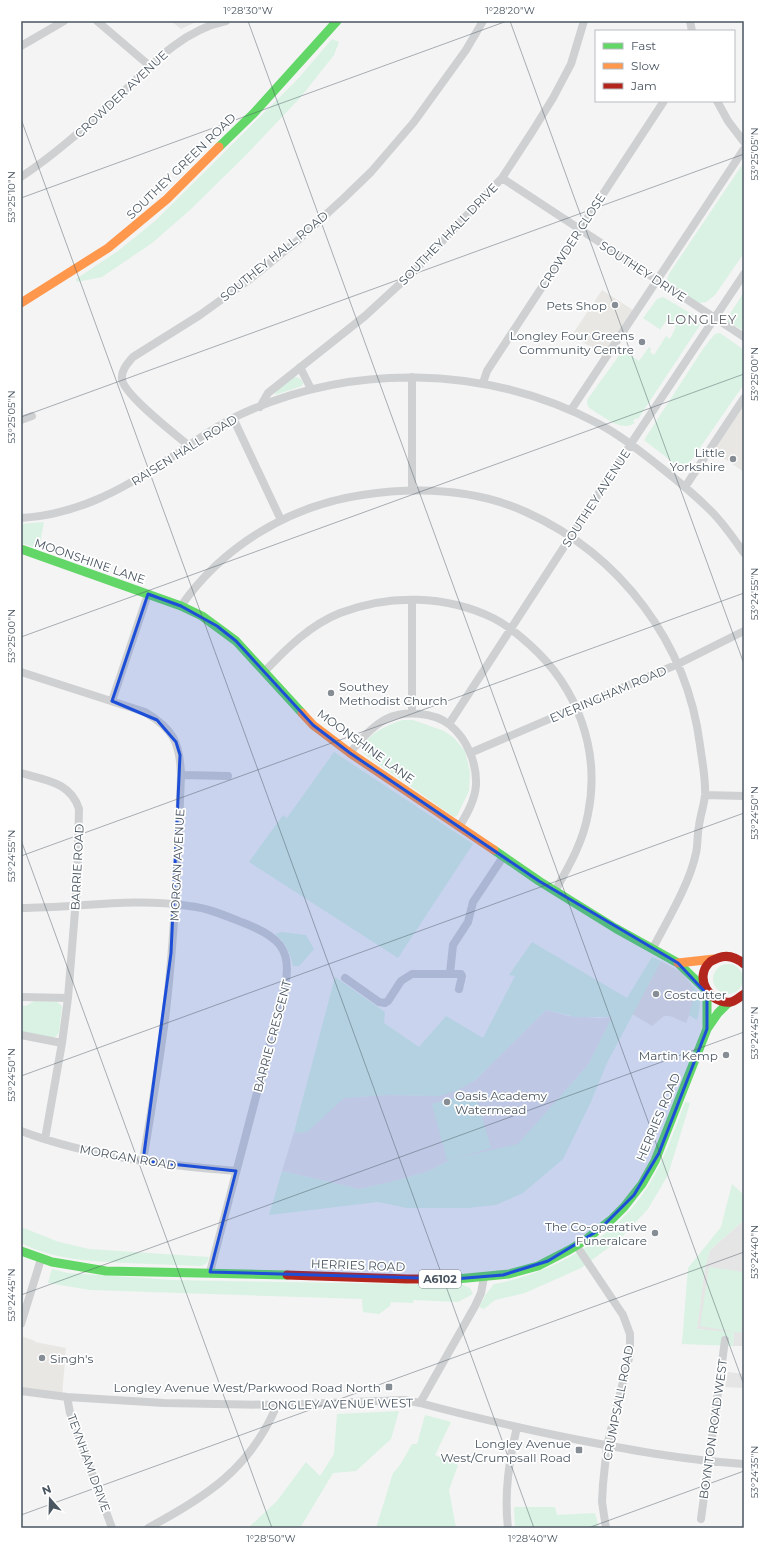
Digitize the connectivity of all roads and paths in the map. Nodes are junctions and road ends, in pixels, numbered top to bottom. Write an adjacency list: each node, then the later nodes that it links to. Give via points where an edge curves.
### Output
1 (64, 21): 7 (street)
2 (97, 21): 8 (street)
3 (226, 21): 8 (street, CROWDER AVENUE, via 186,37)
4 (337, 21): 18 (street, SOUTHEY GREEN ROAD, via 254,113 167,200 108,248)
5 (483, 21): 32 (street, SOUTHEY HALL ROAD, via 466,50 414,122 348,194 297,241 250,279 126,364 122,379 124,386 140,404)
6 (584, 21): 14 (street, SOUTHEY HALL DRIVE, via 571,64 553,98)
7 (21, 46)
8 (151, 67): 13 (street, CROWDER AVENUE, via 62,147)
9 (663, 102): 15 (street, CROWDER CLOSE)
10 (717, 102): 11 (street)
11 (744, 142)
12 (744, 149): 17 (street)
13 (21, 177)
14 (502, 178): 15 (street, SOUTHEY DRIVE); 21 (street, SOUTHEY HALL DRIVE, via 414,271 365,316)
15 (580, 230): 17 (street, SOUTHEY DRIVE); 23 (street, CROWDER CLOSE, via 487,371)
16 (744, 274): 19 (street, SOUTHEY AVENUE)
17 (657, 280): 19 (street, SOUTHEY DRIVE); 27 (street)
18 (21, 303)
19 (715, 318): 20 (street, SOUTHEY DRIVE); 31 (street, SOUTHEY AVENUE)
20 (744, 337)
21 (300, 367): 24 (street); 26 (street, SOUTHEY HALL DRIVE, via 268,393)
22 (412, 377): 23 (street, RAISEN HALL ROAD); 24 (street, RAISEN HALL ROAD, via 381,377); 34 (street)
23 (483, 383): 27 (street, RAISEN HALL ROAD, via 508,388)
24 (311, 389): 26 (street, RAISEN HALL ROAD)
25 (744, 398): 33 (street)
26 (260, 407): 29 (street, RAISEN HALL ROAD)
27 (571, 410): 31 (street, RAISEN HALL ROAD)
28 (32, 416): 30 (street)
29 (232, 418): 32 (street, RAISEN HALL ROAD); 36 (street)
30 (21, 420)
31 (631, 444): 33 (street, RAISEN HALL ROAD); 37 (street, SOUTHEY AVENUE)
32 (188, 445): 35 (street, RAISEN HALL ROAD, via 165,462 109,495 66,511)
33 (685, 486): 39 (street, RAISEN HALL ROAD, via 712,512)
34 (412, 490): 36 (street, via 351,497 326,503); 37 (street, via 447,492 496,501 525,511)
35 (21, 518)
36 (281, 520): 42 (street, via 229,554 201,580)
37 (571, 537): 43 (street, SOUTHEY AVENUE); 45 (street, via 607,565 632,592 658,627)
38 (21, 549): 40 (street, MOONSHINE LANE)
39 (744, 553)
40 (148, 594): 42 (street, MOONSHINE LANE); 48 (street)
41 (412, 600): 43 (street, via 430,600 473,610 494,618); 47 (street, via 366,605 340,614 314,627 289,646); 50 (street)
42 (181, 606): 47 (street, MOONSHINE LANE, via 217,626)
43 (510, 629): 49 (street, via 552,668 565,685); 51 (street, SOUTHEY AVENUE)
44 (744, 631): 45 (street, EVERINGHAM ROAD)
45 (678, 664): 49 (street, EVERINGHAM ROAD); 57 (street, via 697,723)
46 (21, 672): 48 (street, MORGAN AVENUE)
47 (264, 672): 52 (street, MOONSHINE LANE, via 313,725)
48 (112, 701): 55 (street, MORGAN AVENUE, via 145,712 167,729 176,742)
49 (577, 708): 53 (street, EVERINGHAM ROAD); 61 (street, via 584,726 592,771 590,806 576,855)
50 (412, 713): 51 (street); 52 (street, via 386,719 374,727)
51 (449, 724): 53 (street)
52 (350, 753): 59 (street, MOONSHINE LANE)
53 (470, 753): 59 (street, via 476,785 468,813)
54 (21, 773): 63 (street, BARRIE ROAD, via 60,785 69,790 76,799 80,819)
55 (181, 775): 56 (street); 62 (street, MORGAN AVENUE)
56 (228, 776)
57 (705, 795): 58 (street); 65 (street, via 698,828 696,855 675,907)
58 (744, 796)
59 (459, 827): 60 (street, MOONSHINE LANE)
60 (503, 857): 61 (street, MOONSHINE LANE); 71 (street, via 473,902 468,922 453,945)
61 (554, 890): 65 (street, MOONSHINE LANE)
62 (175, 904): 63 (street, BARRIE CRESCENT); 83 (street, MORGAN AVENUE, via 166,1012); 84 (street, BARRIE CRESCENT, via 213,911 262,931 280,945 288,961 285,986)
63 (76, 906): 64 (street, BARRIE CRESCENT); 76 (street, BARRIE ROAD)
64 (21, 908)
65 (653, 948): 69 (street, MOONSHINE LANE, via 659,954)
66 (744, 952): 67 (street)
67 (731, 956): 68 (street); 70 (street)
68 (714, 959): 69 (street); 74 (street, A6102, via 703,975)
69 (678, 963): 74 (street, MOONSHINE LANE)
70 (744, 964)
71 (450, 973): 72 (street, via 406,976 384,1003); 73 (street, via 461,974)
72 (345, 978)
73 (459, 989)
74 (706, 991): 77 (street, A6102, via 718,1001); 78 (street, A6102)
75 (21, 997): 76 (street)
76 (68, 998): 80 (street, BARRIE ROAD)
77 (738, 1000): 78 (street, A6102, via 718,1013)
78 (707, 1029): 85 (street, HERRIES ROAD / A6102, via 659,1153 646,1177 618,1213 599,1230)
79 (21, 1035): 80 (street)
80 (62, 1043): 82 (street, BARRIE ROAD)
81 (21, 1131): 82 (street, MORGAN ROAD)
82 (45, 1139): 83 (street, MORGAN ROAD)
83 (144, 1161): 84 (street, MORGAN ROAD)
84 (236, 1171): 88 (street, BARRIE CRESCENT)
85 (576, 1245): 89 (street, HERRIES ROAD / A6102, via 548,1261 523,1270); 97 (street, CRUMPSALL ROAD, via 623,1315 630,1334 630,1354)
86 (21, 1251): 87 (street, HERRIES ROAD / A6102)
87 (41, 1259): 88 (street, HERRIES ROAD / A6102, via 77,1268); 90 (street)
88 (210, 1272): 89 (street, HERRIES ROAD / A6102, via 400,1279)
89 (484, 1277): 94 (street, via 476,1306)
90 (21, 1324)
91 (724, 1340): 98 (street, BOYNTON ROAD WEST)
92 (21, 1391): 93 (street, LONGLEY AVENUE WEST)
93 (67, 1397): 95 (street, LONGLEY AVENUE WEST, via 164,1403); 101 (street, TEYNHAM DRIVE, via 70,1413)
94 (420, 1402): 95 (street, LONGLEY AVENUE WEST, via 390,1400); 96 (street, LONGLEY AVENUE WEST)
95 (277, 1405): 102 (street, via 257,1444 238,1467 219,1485)
96 (517, 1427): 97 (street, LONGLEY AVENUE WEST); 103 (street, via 506,1490)
97 (607, 1446): 98 (street, LONGLEY AVENUE WEST); 104 (street, CRUMPSALL ROAD, via 602,1502)
98 (708, 1461): 99 (street, LONGLEY AVENUE WEST); 100 (street, BOYNTON ROAD WEST)
99 (744, 1464)
100 (701, 1519)
101 (112, 1528)
102 (148, 1528)
103 (508, 1528)
104 (606, 1528)

